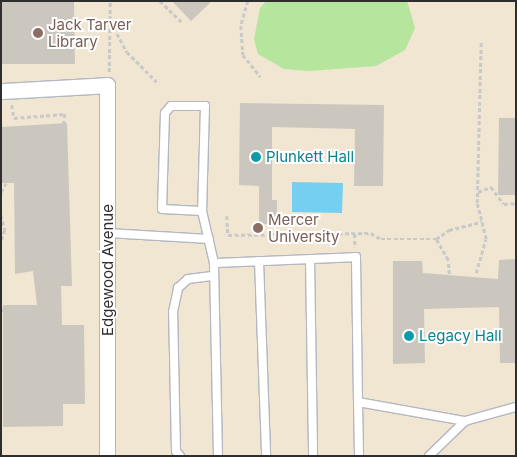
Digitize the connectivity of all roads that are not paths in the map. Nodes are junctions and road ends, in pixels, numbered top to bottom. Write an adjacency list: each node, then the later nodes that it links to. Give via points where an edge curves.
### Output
1 (5, 91): 3 (street, Edgewood Avenue, via 108,85)
2 (202, 210): 2 (lane, via 162,208 165,113 171,106 205,106); 4 (lane)
3 (108, 232): 4 (lane); 12 (street, Edgewood Avenue)
4 (209, 239): 7 (lane)
5 (310, 259): 6 (lane); 9 (lane, via 356,257); 16 (lane)
6 (259, 261): 7 (lane); 15 (lane)
7 (214, 263): 8 (lane)
8 (214, 276): 13 (lane, via 188,279 178,288 173,312 176,451); 14 (lane)
9 (358, 402): 11 (lane); 17 (lane)
10 (516, 407): 11 (lane)
11 (465, 421): 18 (lane)
12 (107, 456)
13 (180, 456)
14 (218, 456)
15 (266, 456)
16 (313, 456)
17 (358, 456)
18 (428, 456)

